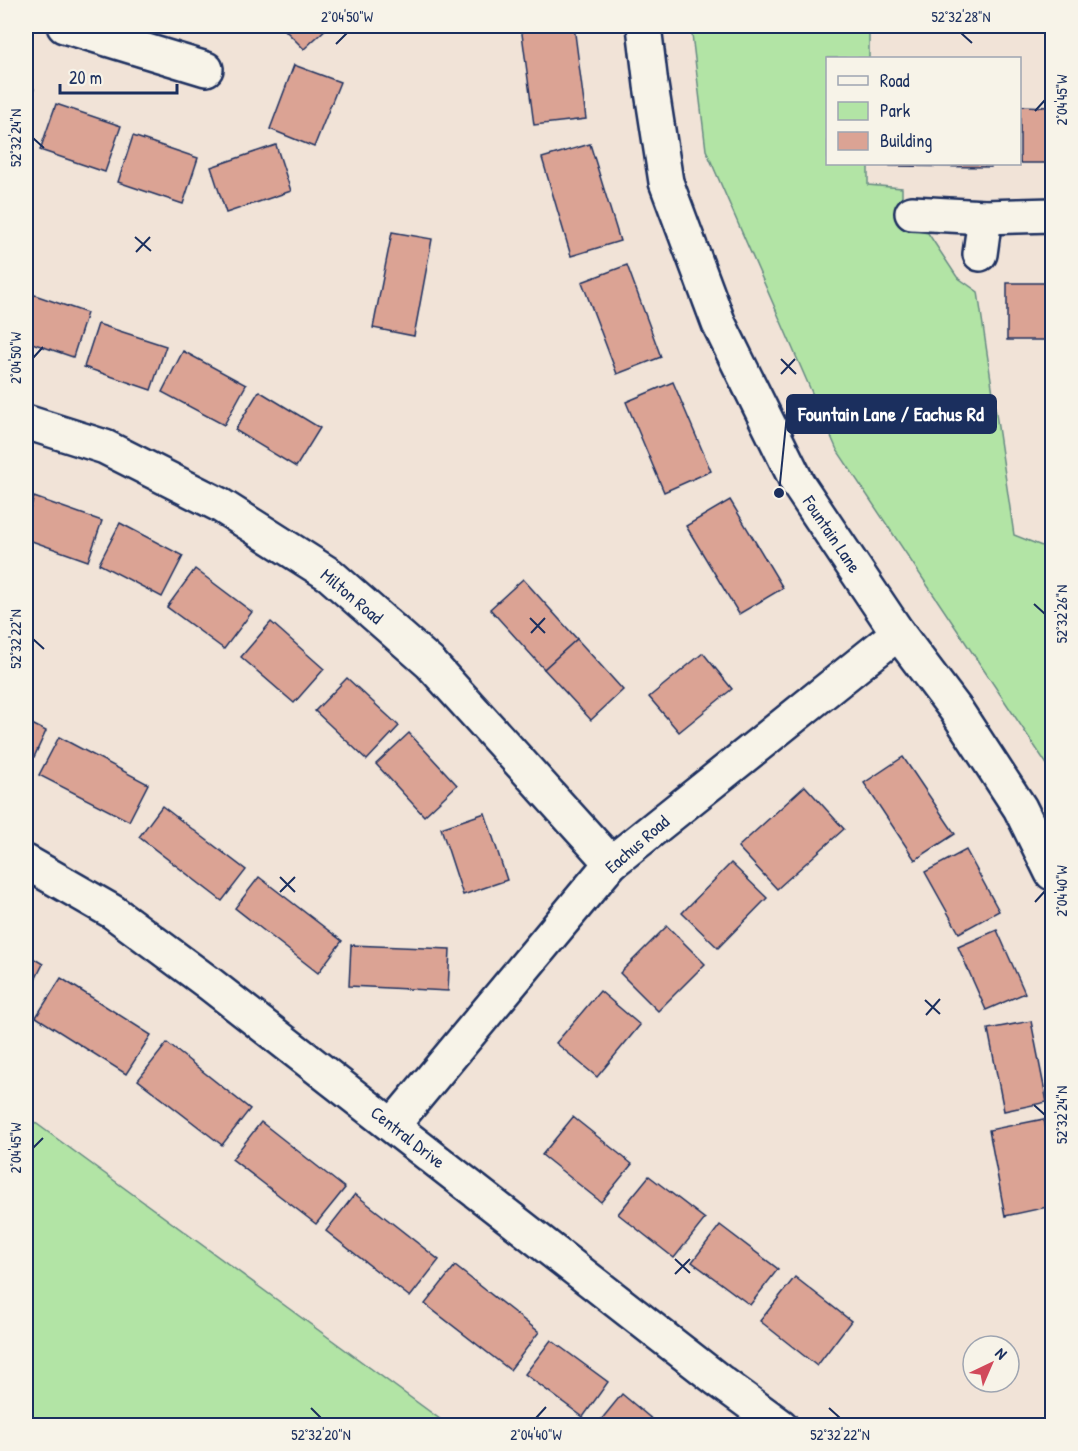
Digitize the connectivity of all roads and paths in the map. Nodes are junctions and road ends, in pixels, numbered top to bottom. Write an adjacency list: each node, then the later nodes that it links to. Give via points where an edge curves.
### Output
1 (64, 26): 3 (street)
2 (644, 26): 9 (street, Fountain Lane, via 666,182 718,324 798,484)
3 (206, 69)
4 (912, 213): 6 (street)
5 (1053, 215): 6 (street)
6 (985, 217): 7 (street)
7 (980, 254)
8 (26, 422): 11 (street, Milton Road, via 105,447 220,505 330,575 430,663)
9 (898, 633): 11 (street, Eachus Road); 12 (street, Fountain Lane, via 956,710 1020,808)
10 (26, 862): 13 (street, Central Drive, via 113,912)
11 (611, 863): 13 (street, Eachus Road)
12 (1053, 873)
13 (393, 1125): 14 (street, Central Drive)
14 (780, 1425)

